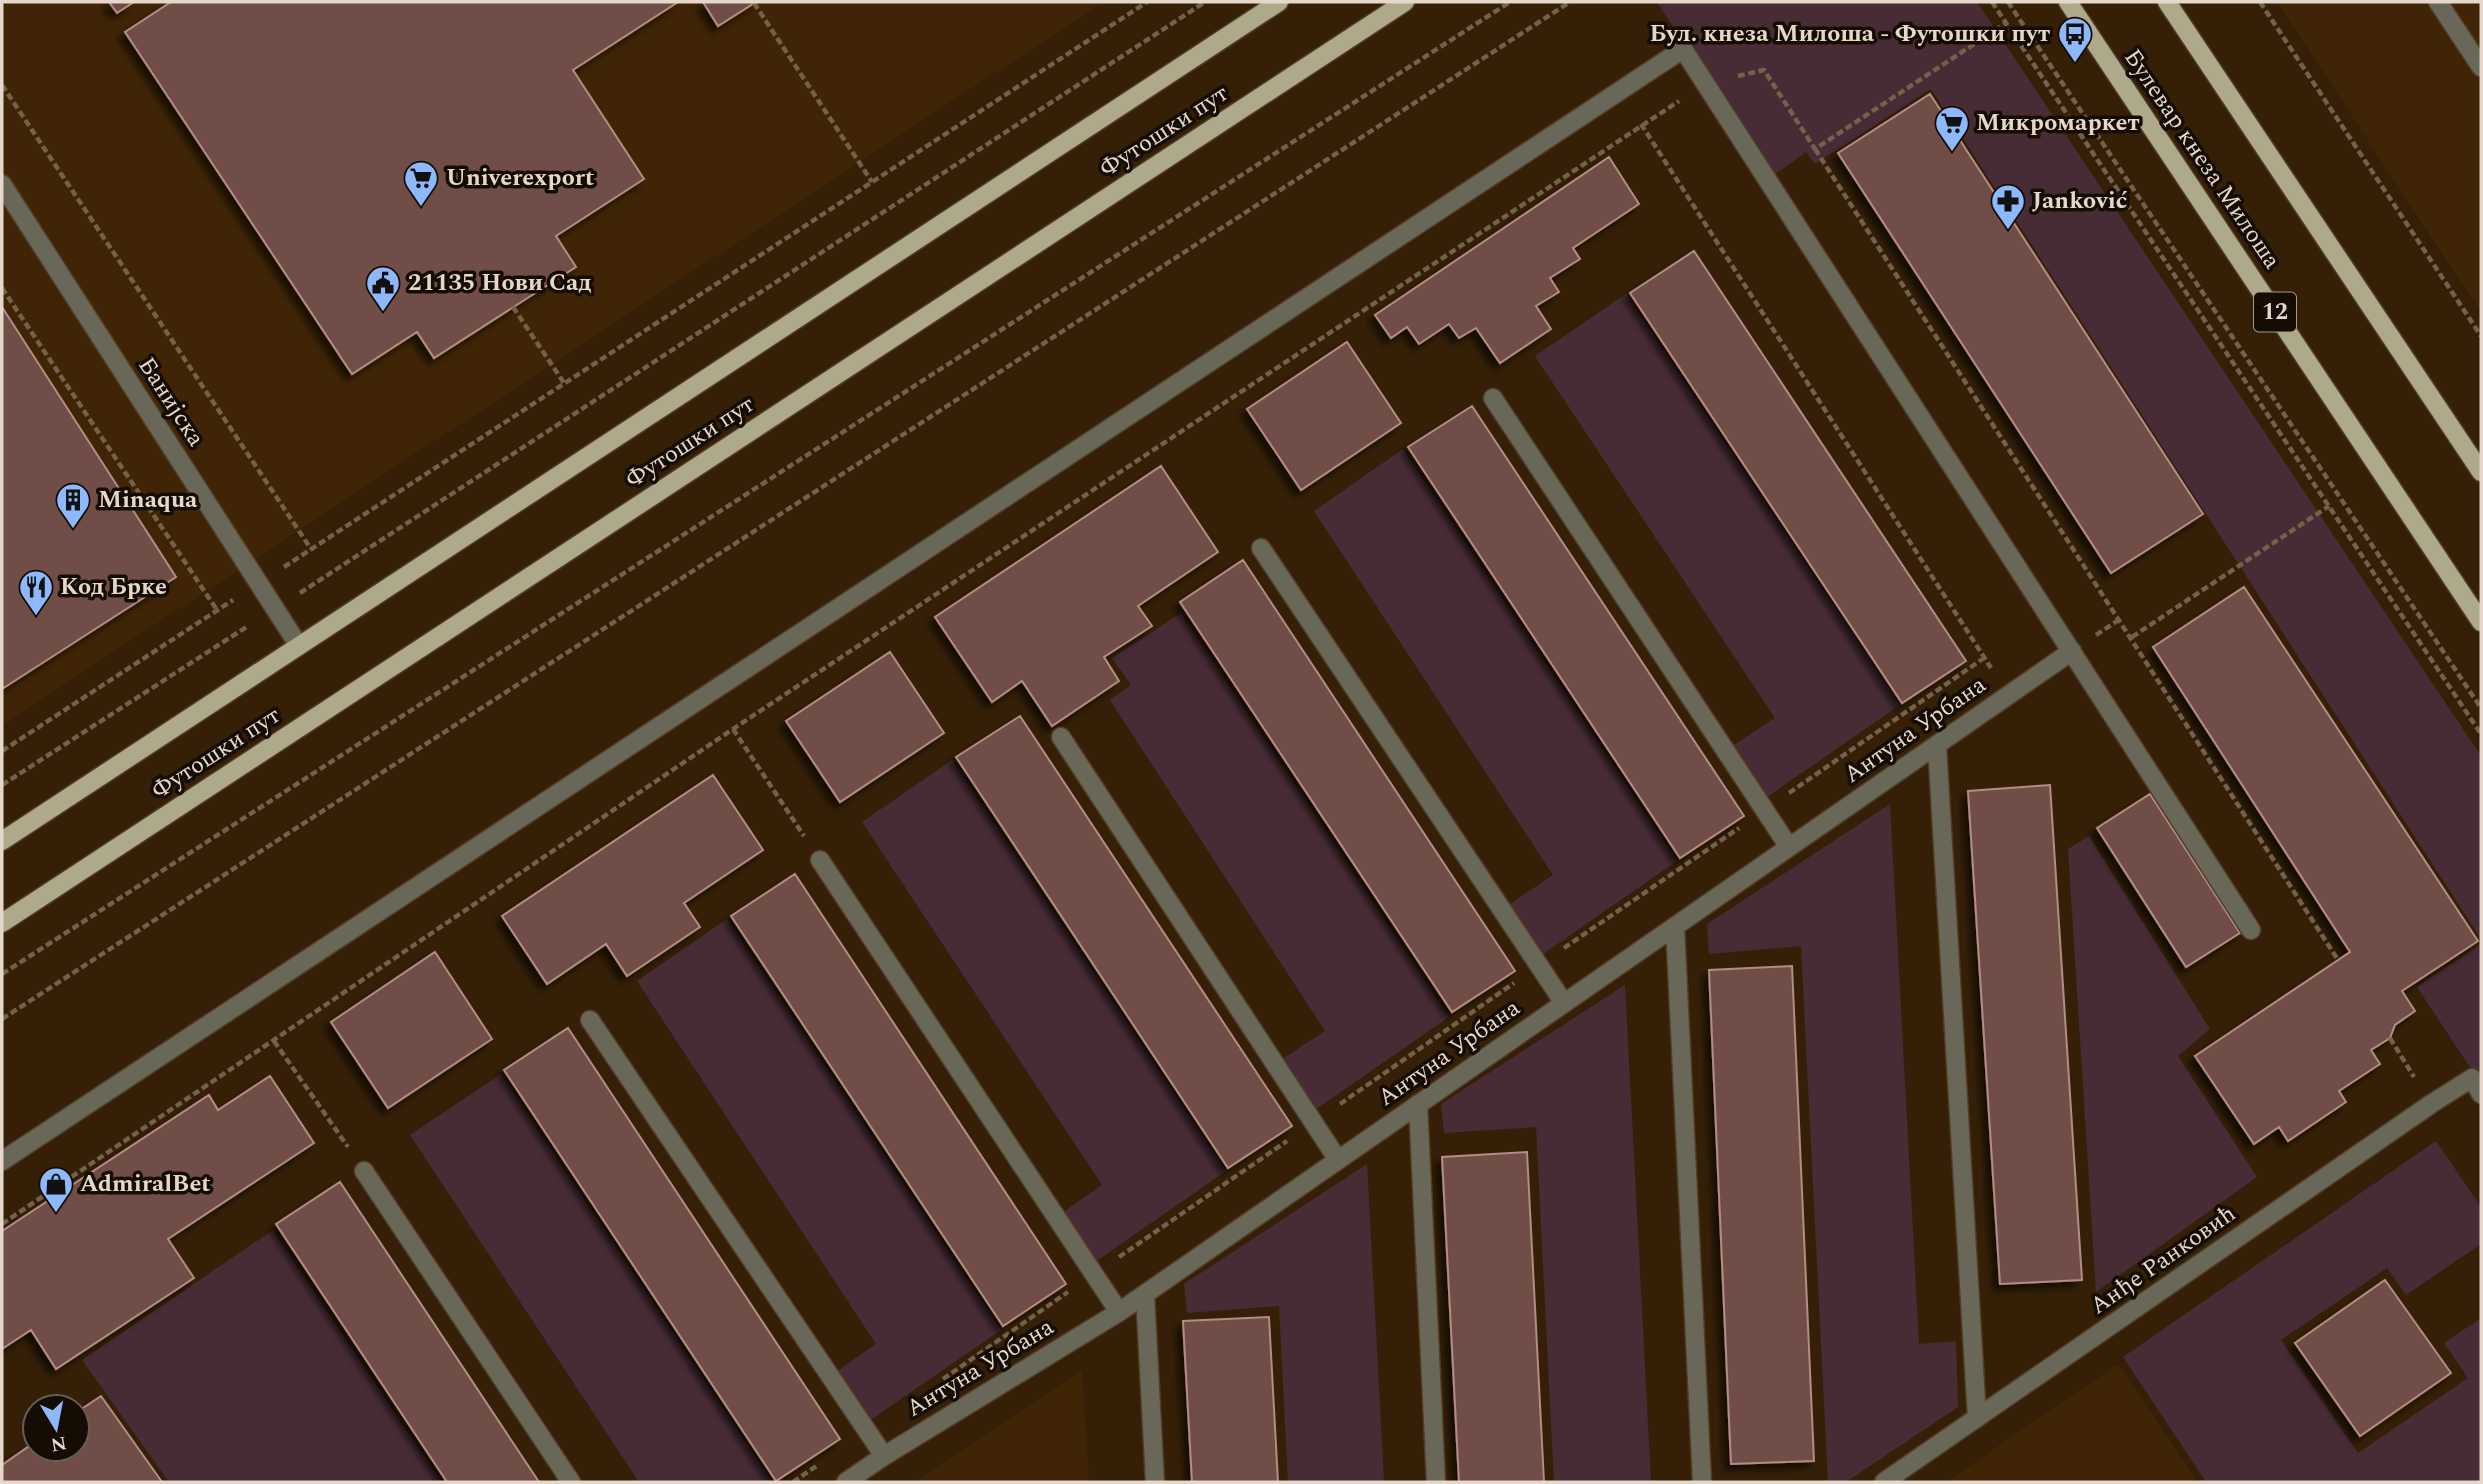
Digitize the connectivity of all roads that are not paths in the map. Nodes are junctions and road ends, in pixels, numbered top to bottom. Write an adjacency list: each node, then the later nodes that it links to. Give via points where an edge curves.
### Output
1 (1279, 2): 12 (main road, Футошки пут)
2 (1405, 2): 19 (main road, Футошки пут)
3 (2068, 2): 11 (main road, Булевар кнеза Милоша / 12)
4 (2167, 2): 9 (main road)
5 (2438, 2): 6 (street)
6 (2481, 67)
7 (2, 184): 12 (street, Банијска)
8 (1493, 398): 17 (street)
9 (2481, 472)
10 (1261, 548): 22 (street)
11 (2481, 622)
12 (299, 646): 16 (main road, Футошки пут)
13 (2072, 651): 15 (street, Антуна Урбана); 21 (street); 27 (street, via 1683,48)
14 (1061, 737): 26 (street)
15 (1937, 745): 17 (street, Антуна Урбана); 31 (street)
16 (2, 841)
17 (1789, 847): 20 (street, Антуна Урбана)
18 (820, 860): 30 (street)
19 (2, 923)
20 (1675, 926): 22 (street, Антуна Урбана); 37 (street)
21 (2251, 930)
22 (1564, 1003): 25 (street, Антуна Урбана)
23 (590, 1020): 32 (street)
24 (2477, 1086): 31 (street, Анђе Ранковић, via 2431,1104)
25 (1418, 1104): 26 (street, Антуна Урбана); 36 (street)
26 (1338, 1160): 29 (street, Антуна Урбана)
27 (2, 1161)
28 (364, 1171): 33 (street)
29 (1145, 1294): 30 (street, Антуна Урбана); 35 (street)
30 (1119, 1312): 32 (street, Антуна Урбана)
31 (1977, 1418): 38 (street, Анђе Ранковић)
32 (884, 1455): 34 (street, Антуна Урбана)
33 (571, 1482)
34 (846, 1482)
35 (1155, 1482)
36 (1436, 1482)
37 (1702, 1482)
38 (1884, 1482)

